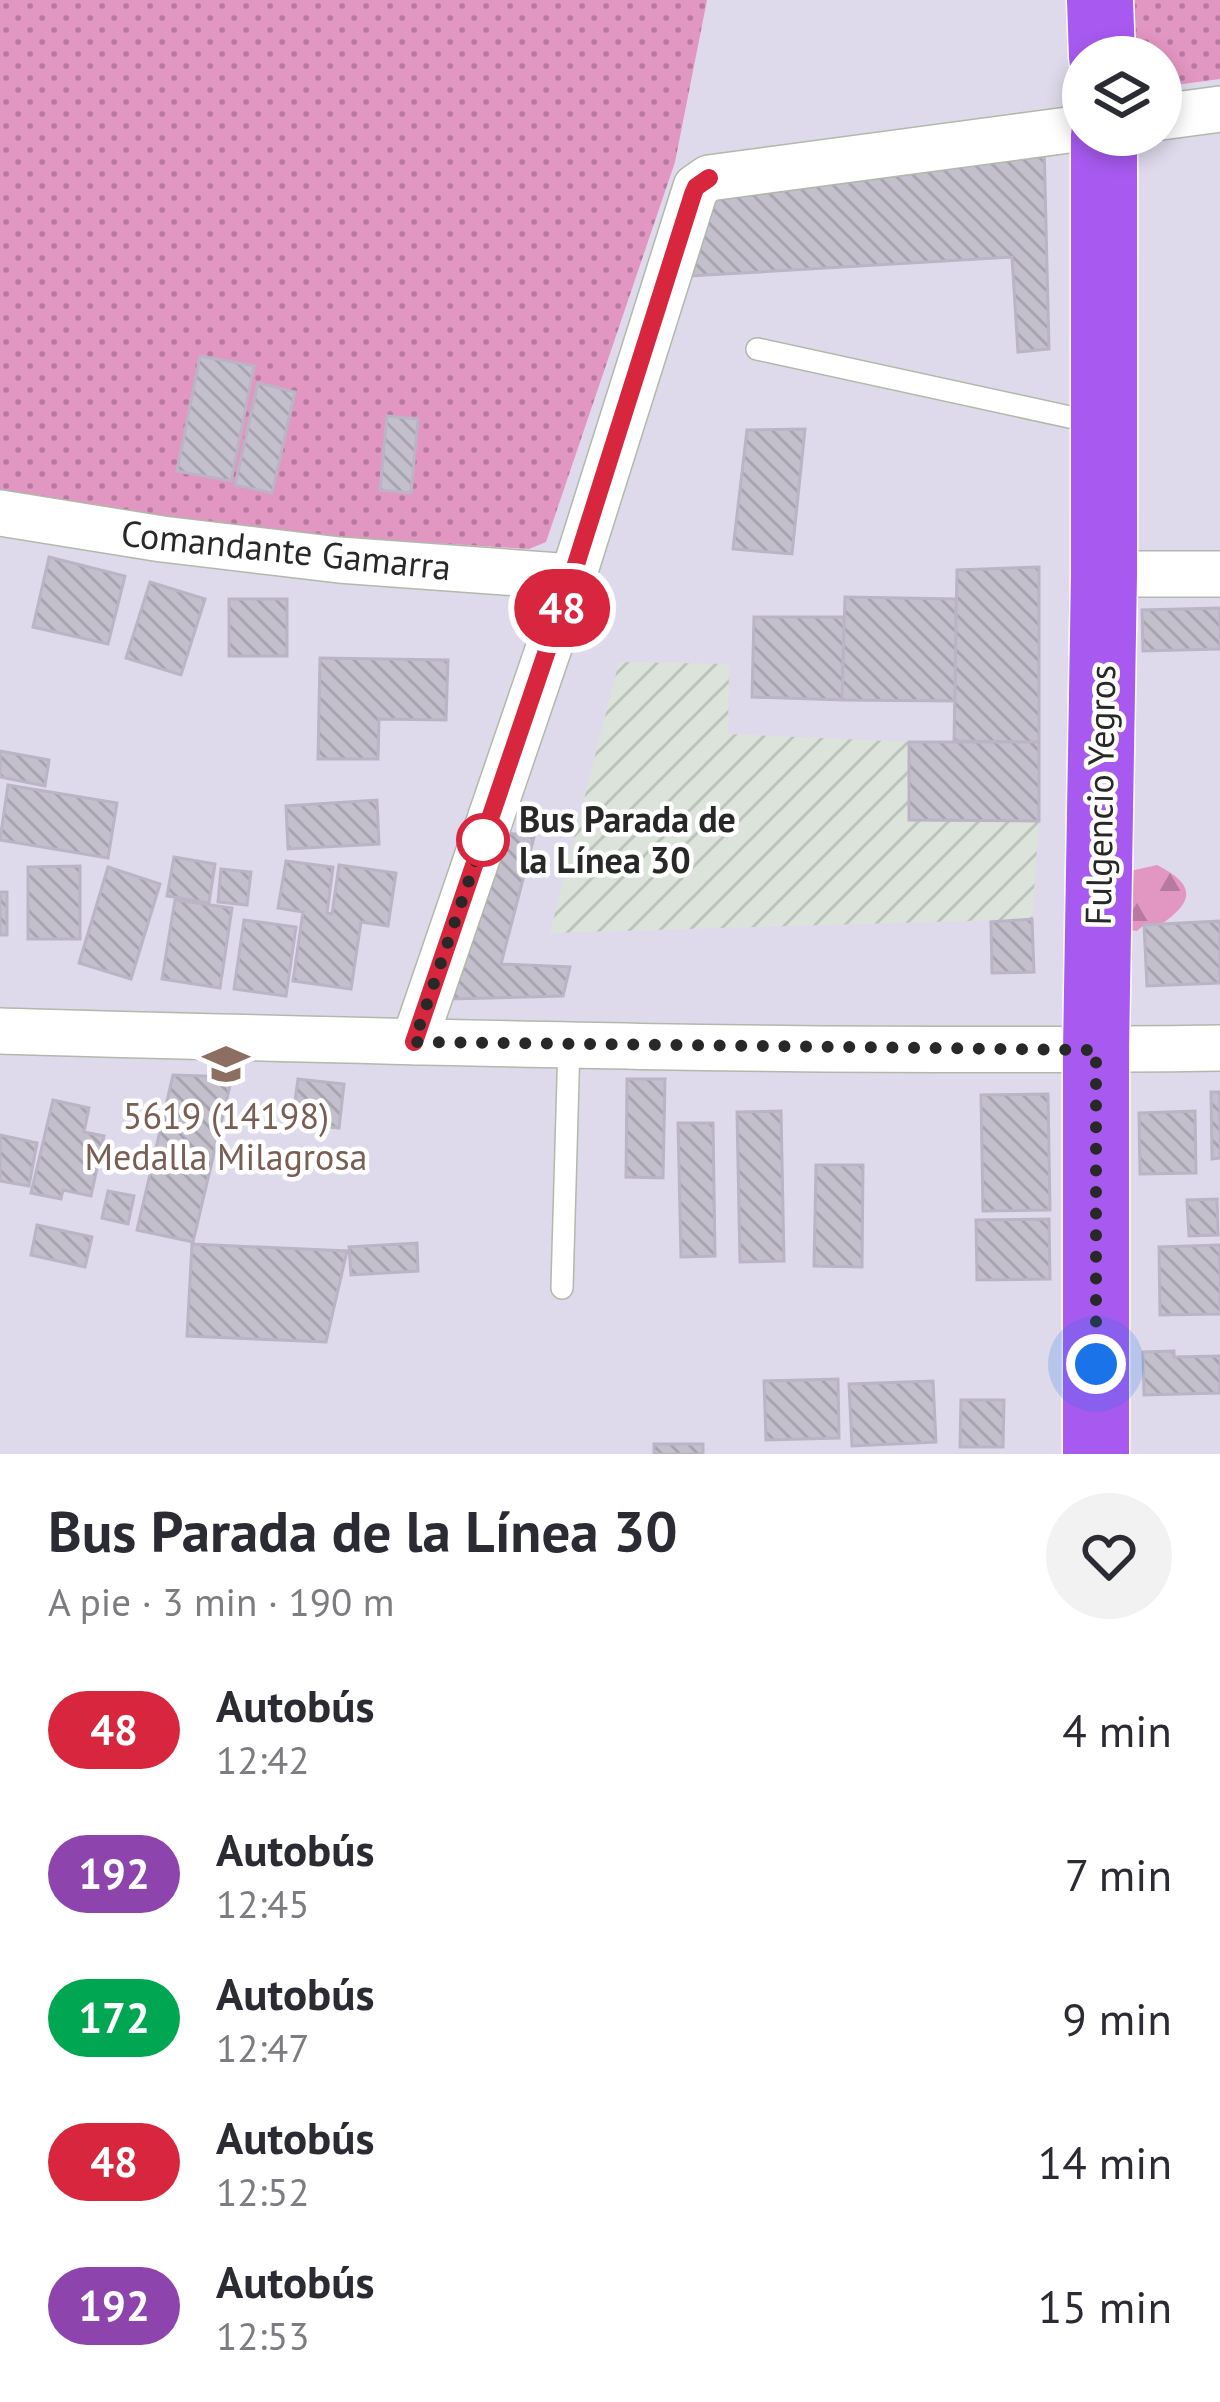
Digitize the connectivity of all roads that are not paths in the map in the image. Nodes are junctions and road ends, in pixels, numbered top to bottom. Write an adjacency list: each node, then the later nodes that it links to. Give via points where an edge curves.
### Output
1 (1100, 0): 2 (main road)
2 (1101, 36)
3 (1220, 109): 4 (street)
4 (1182, 114)
5 (1062, 131): 12 (street, via 709,178 696,187)
6 (1104, 156): 8 (main road, Fulgencio Yegros)
7 (757, 349): 8 (lane)
8 (1104, 424): 10 (main road, Fulgencio Yegros)
9 (0, 513): 12 (street, Comandante Gamarra, via 339,560)
10 (1104, 574): 11 (street); 17 (main road, Fulgencio Yegros)
11 (1220, 574)
12 (572, 577): 14 (street)
13 (0, 1031): 14 (street)
14 (414, 1042): 15 (street)
15 (569, 1044): 17 (street); 18 (lane)
16 (1220, 1048): 17 (street)
17 (1096, 1050): 19 (main road, Fulgencio Yegros)
18 (562, 1288)
19 (1096, 1454)

